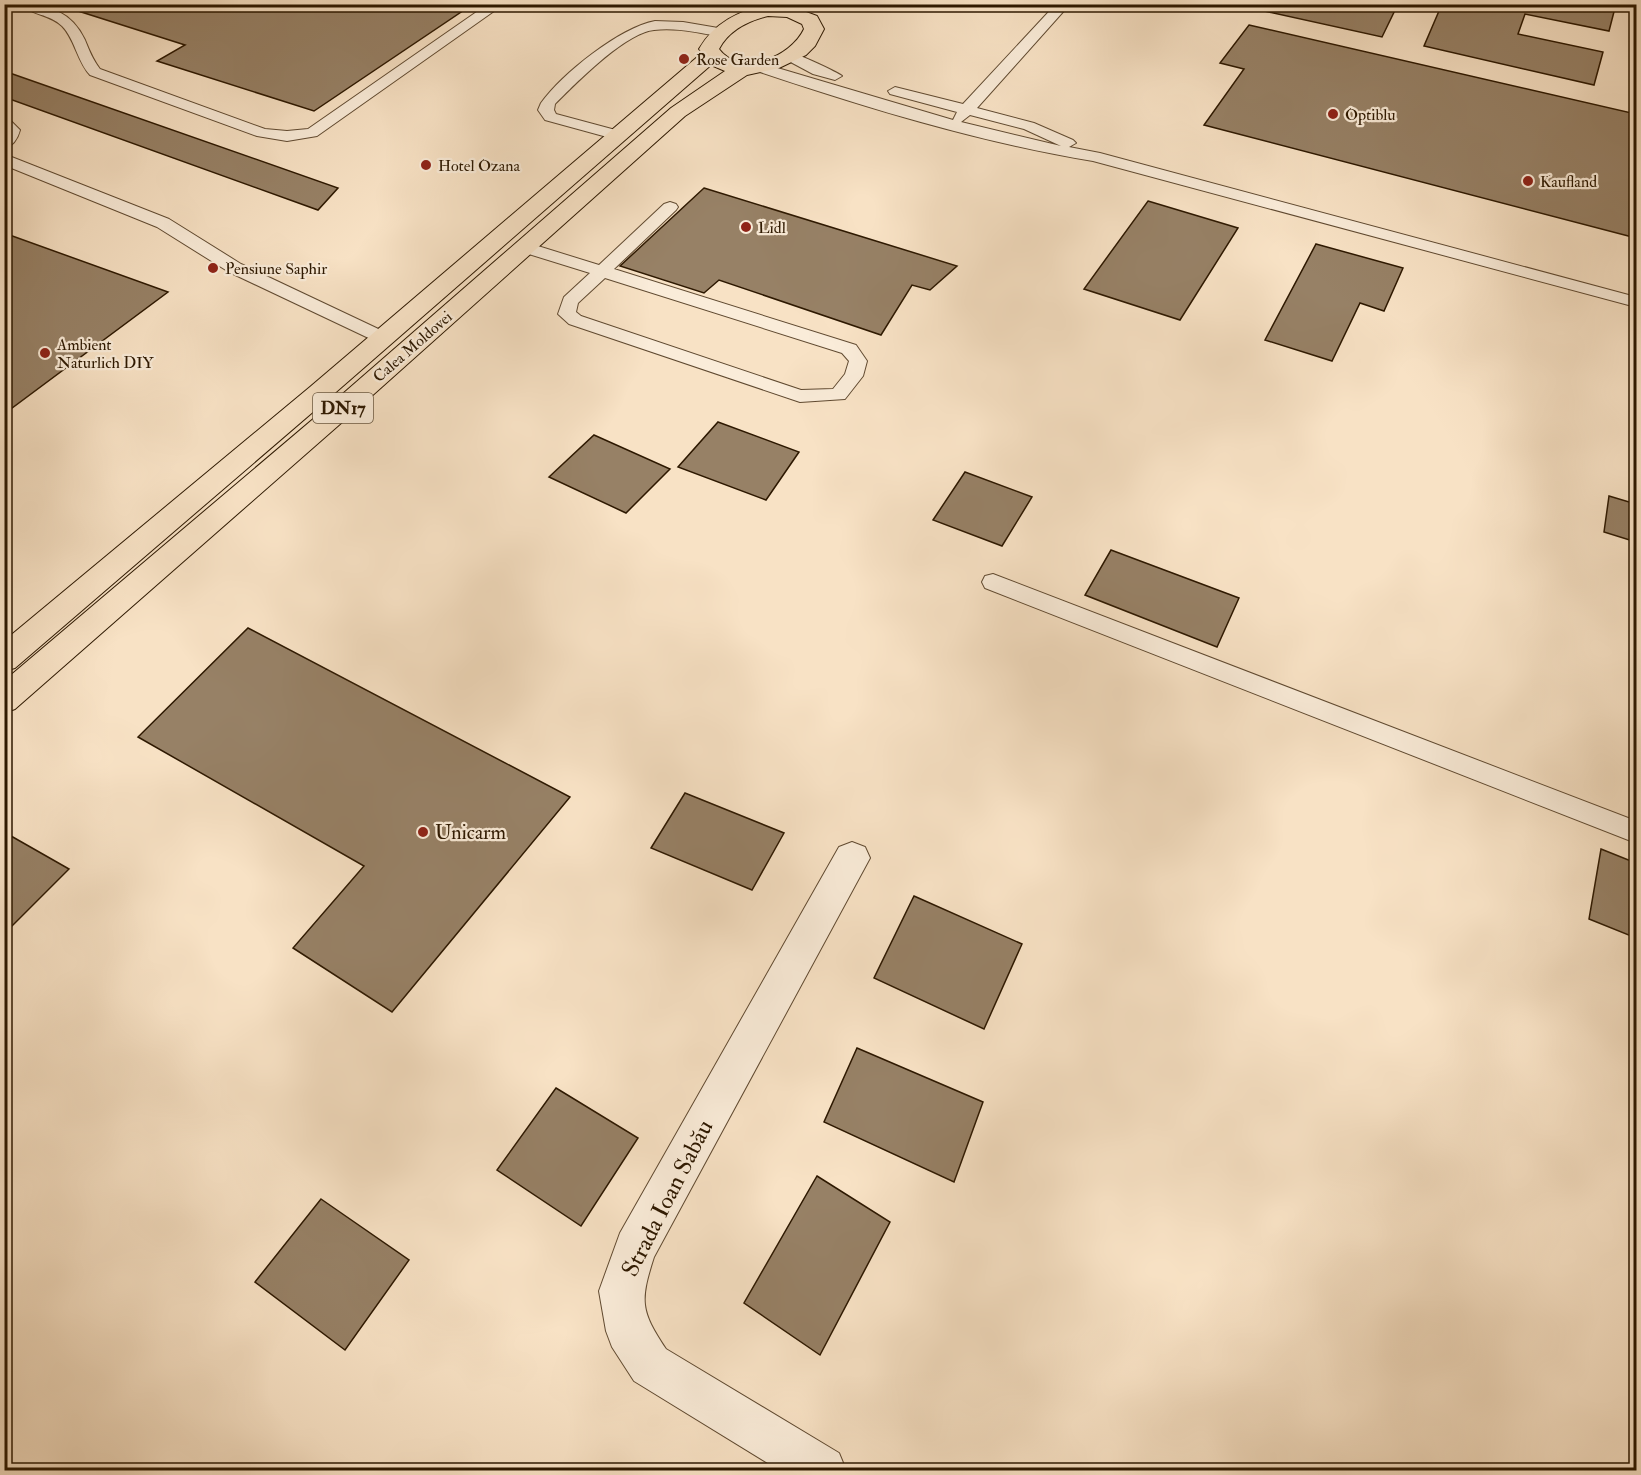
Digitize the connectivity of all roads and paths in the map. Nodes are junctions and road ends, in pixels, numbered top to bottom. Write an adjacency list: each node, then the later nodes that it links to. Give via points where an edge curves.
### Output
1 (27, 4): 2 (lane, via 65,21 95,72 262,133 287,136 312,133)
2 (498, 4)
3 (1064, 4): 12 (lane)
4 (761, 8): 5 (main road); 6 (main road)
5 (815, 12): 8 (main road, via 814,29 808,41)
6 (719, 32): 7 (main road, via 709,48); 15 (lane, via 666,26 637,30 548,102 546,110 550,117)
7 (711, 55): 9 (main road, via 728,66); 15 (main road, Calea Moldovei / DN17)
8 (790, 57): 9 (main road, Calea Moldovei); 10 (lane, via 818,71)
9 (751, 68): 14 (lane); 20 (main road, Calea Moldovei / DN17, via 678,112)
10 (853, 80)
11 (876, 86): 12 (lane)
12 (967, 110): 14 (lane); 17 (lane, via 1029,126)
13 (4, 122): 16 (lane, via 12,130)
14 (953, 124): 17 (lane, via 1050,150)
15 (618, 135): 23 (main road, Calea Moldovei / DN17)
16 (4, 144)
17 (1094, 156): 22 (lane)
18 (4, 159): 23 (lane, via 163,223 235,268)
19 (670, 207): 21 (lane)
20 (525, 248): 21 (lane); 26 (main road, Calea Moldovei / DN17)
21 (600, 271): 21 (lane, via 849,349 858,362 854,376 838,395 800,396 575,320 567,314 570,301)
22 (1636, 302)
23 (383, 338): 25 (main road, Calea Moldovei / DN17)
24 (993, 582): 27 (lane)
25 (4, 659)
26 (4, 700)
27 (1636, 832)
28 (852, 858): 29 (street, Strada Ioan Sabău, via 635,1248 621,1291 628,1331 650,1365)
29 (822, 1470)

